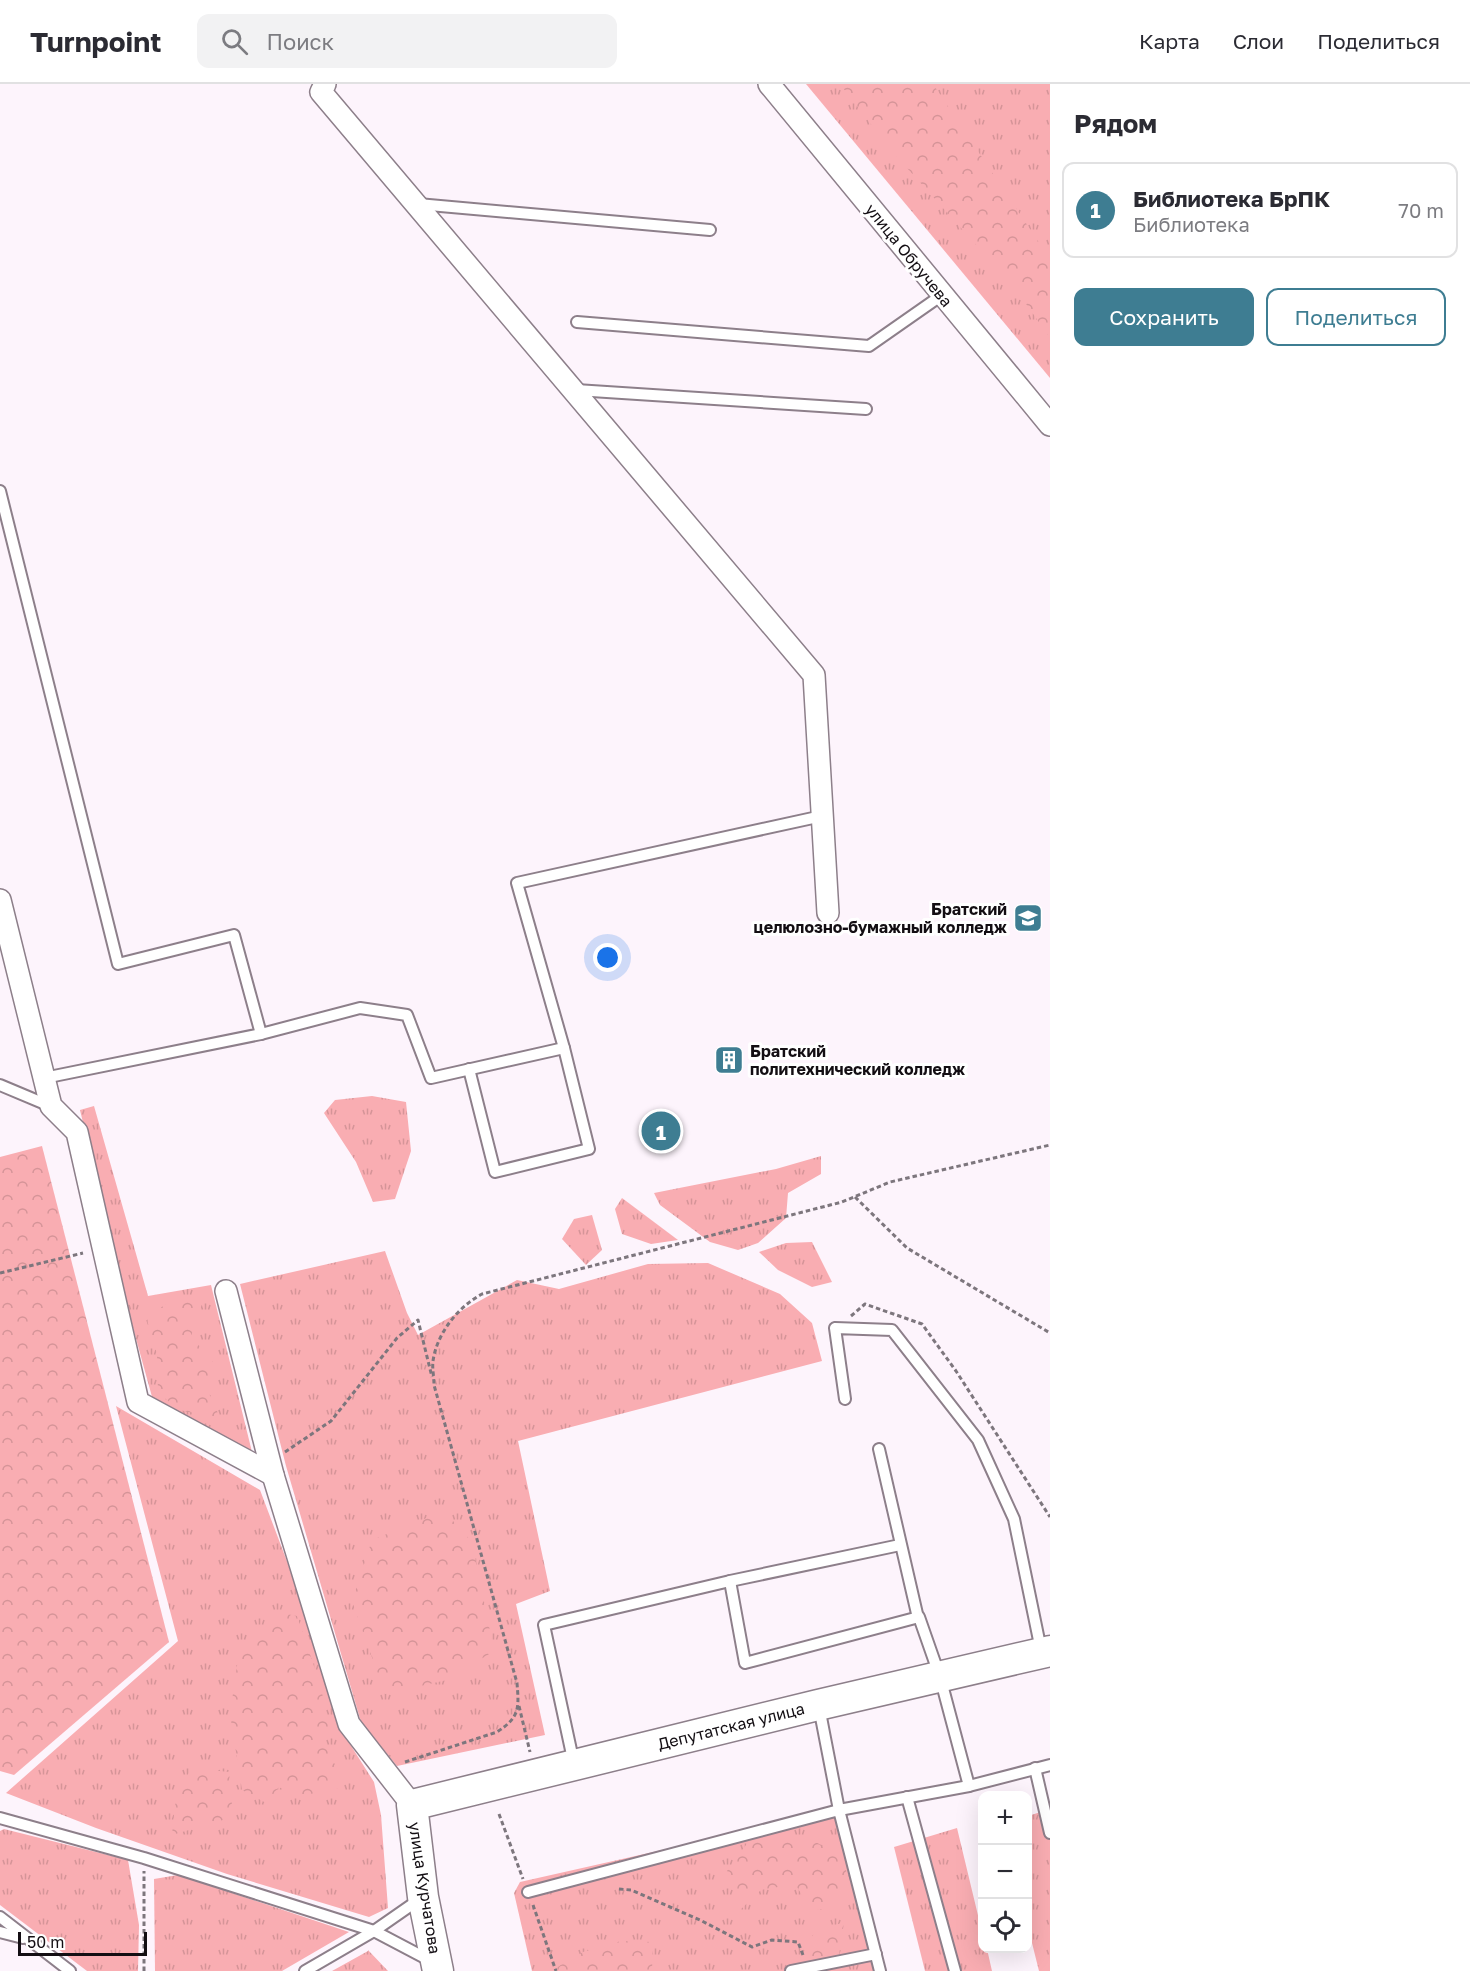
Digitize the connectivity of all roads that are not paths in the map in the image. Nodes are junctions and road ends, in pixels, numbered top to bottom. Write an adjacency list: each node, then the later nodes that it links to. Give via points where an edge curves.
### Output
1 (325, 84): 3 (street, via 321,92)
2 (769, 84): 5 (street, улица Обручева)
3 (415, 204): 4 (lane); 7 (street)
4 (710, 230)
5 (942, 295): 6 (lane, via 869,346); 9 (street, улица Обручева)
6 (578, 322)
7 (573, 390): 8 (lane); 11 (street, via 814,675)
8 (866, 409)
9 (1050, 426)
10 (0, 491): 14 (lane, via 118,964 234,935)
11 (822, 816): 13 (street); 15 (lane, via 517,883)
12 (0, 900): 17 (street)
13 (828, 913)
14 (261, 1034): 16 (lane, via 360,1008 407,1015 431,1078); 17 (lane)
15 (564, 1048): 16 (lane); 16 (lane, via 589,1149 495,1172)
16 (469, 1069)
17 (44, 1078): 19 (street)
18 (0, 1085): 19 (lane)
19 (51, 1106): 23 (street, via 77,1132 138,1402)
20 (226, 1291): 23 (street)
21 (845, 1399): 27 (lane, via 835,1328 892,1330 978,1440 1014,1519)
22 (879, 1449): 24 (lane)
23 (271, 1469): 35 (street, via 349,1724)
24 (900, 1545): 25 (lane); 26 (lane)
25 (730, 1581): 26 (lane, via 745,1663); 30 (lane, via 544,1625)
26 (918, 1618): 28 (lane)
27 (1046, 1652): 28 (street, Депутатская улица)
28 (940, 1677): 29 (street, Депутатская улица); 33 (lane)
29 (818, 1705): 30 (street, Депутатская улица); 36 (lane)
30 (574, 1764): 35 (street, Депутатская улица)
31 (1050, 1765): 32 (lane)
32 (1035, 1768): 33 (lane); 38 (lane)
33 (969, 1786): 34 (lane)
34 (907, 1797): 36 (lane); 51 (lane)
35 (412, 1805): 40 (street, улица Курчатова)
36 (839, 1810): 39 (lane); 45 (lane)
37 (1, 1818): 42 (lane, via 144,1858)
38 (1050, 1833)
39 (528, 1892)
40 (423, 1897): 42 (lane); 46 (street, улица Курчатова)
41 (0, 1917): 44 (lane)
42 (374, 1931): 46 (lane); 48 (lane)
43 (0, 1932): 44 (lane)
44 (26, 1938): 47 (lane)
45 (876, 1954): 49 (lane); 50 (lane)
46 (437, 1967)
47 (70, 1971)
48 (305, 1971)
49 (791, 1971)
50 (880, 1971)
51 (955, 1971)

